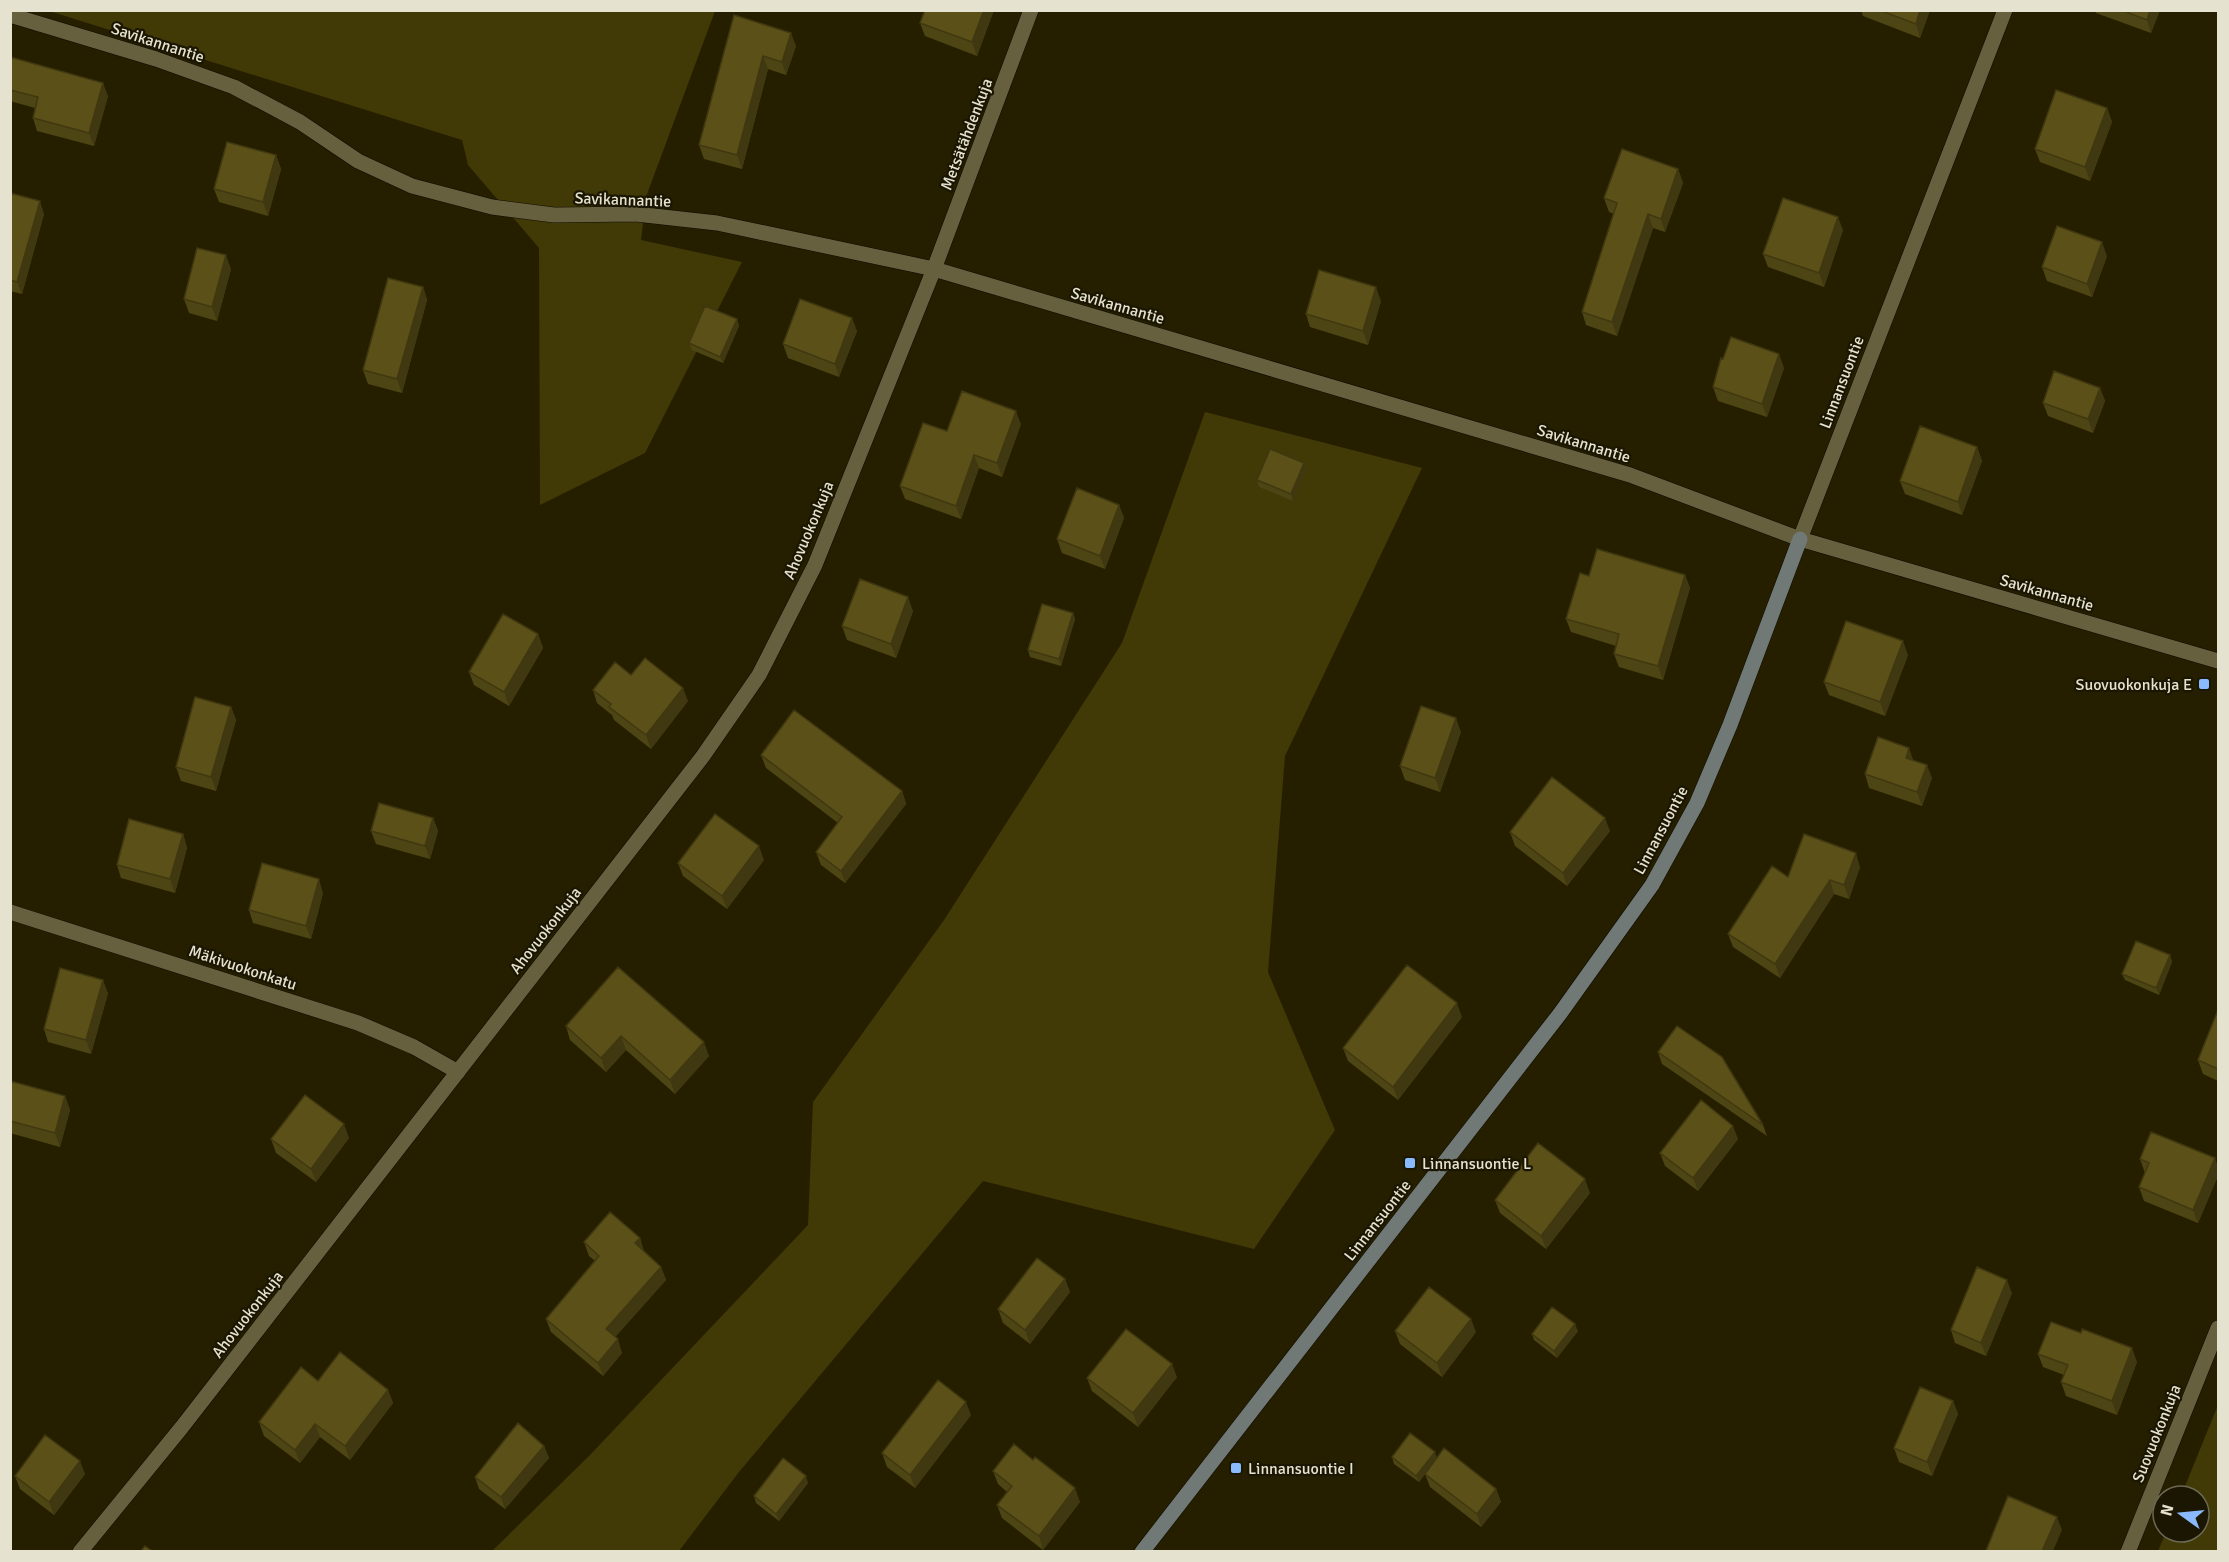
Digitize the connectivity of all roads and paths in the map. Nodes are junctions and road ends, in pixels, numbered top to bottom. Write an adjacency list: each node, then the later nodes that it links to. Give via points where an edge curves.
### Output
1 (1031, 10): 4 (street, Metsätähdenkuja)
2 (2005, 10): 5 (street, Linnansuontie)
3 (10, 15): 4 (street, Savikannantie, via 234,87 300,122 358,161 424,189 492,207 554,215 636,214 717,223)
4 (934, 269): 5 (street, Savikannantie, via 1630,475); 8 (street, Ahovuokonkuja, via 815,566 759,675 703,756)
5 (1800, 539): 6 (street, Savikannantie); 11 (street, Linnansuontie, via 1707,781 1652,885 1559,1015)
6 (2218, 661)
7 (10, 912): 8 (street, Mäkivuokonkatu, via 358,1023 414,1047)
8 (458, 1072): 10 (street, Ahovuokonkuja, via 182,1427)
9 (2218, 1328): 12 (street, Suovuokonkuja)
10 (80, 1551)
11 (1142, 1551)
12 (2128, 1551)

